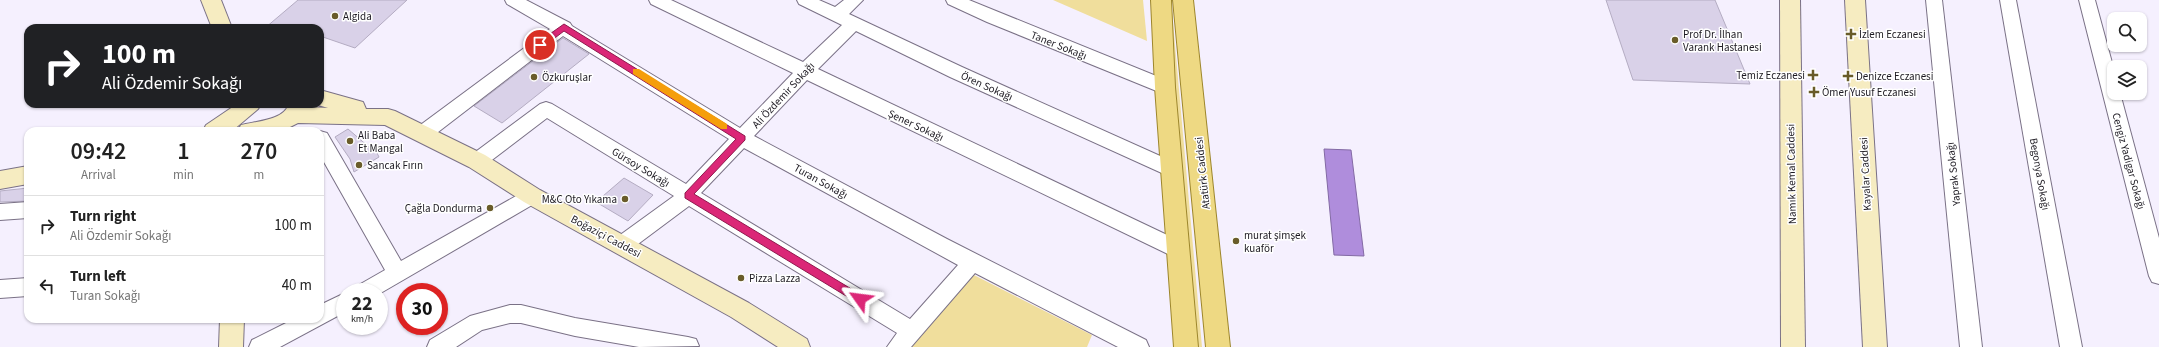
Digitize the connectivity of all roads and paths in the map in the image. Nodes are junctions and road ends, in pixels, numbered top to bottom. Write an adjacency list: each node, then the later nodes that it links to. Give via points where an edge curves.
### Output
1 (211, 0): 15 (main road)
2 (513, 0): 17 (street, Turan Sokağı)
3 (657, 0): 18 (street, Şener Sokağı)
4 (805, 0): 14 (street, Ören Sokağı)
5 (855, 0): 14 (street)
6 (954, 0): 19 (street, Taner Sokağı)
7 (1161, 0): 19 (main road)
8 (1183, 0): 52 (main road, Atatürk Caddesi)
9 (1790, 0): 61 (main road, Namık Kemal Caddesi)
10 (1855, 0): 62 (main road, Kayalar Caddesi)
11 (1934, 0): 63 (street, Yaprak Sokağı)
12 (2008, 0): 64 (street, Begonya Sokağı)
13 (2087, 0): 43 (street, Cengiz Yadigar Sokağı)
14 (836, 15): 16 (street, Ören Sokağı)
15 (220, 24)
16 (853, 24): 18 (street, Ali Özdemir Sokağı); 32 (street, Ören Sokağı)
17 (564, 27): 28 (street); 29 (street, Turan Sokağı)
18 (804, 72): 29 (street, Ali Özdemir Sokağı); 40 (street, Şener Sokağı)
19 (1165, 87): 32 (main road)
20 (324, 99): 24 (main road)
21 (244, 108): 25 (main road)
22 (248, 108): 26 (main road)
23 (304, 116): 24 (main road, Boğaziçi Caddesi); 27 (main road)
24 (388, 117): 28 (main road, Boğaziçi Caddesi)
25 (219, 127)
26 (245, 127)
27 (267, 127)
28 (422, 134): 31 (main road, Boğaziçi Caddesi)
29 (742, 138): 35 (street, Ali Özdemir Sokağı); 41 (street, Turan Sokağı)
30 (324, 145): 42 (street)
31 (477, 161): 35 (street, Gürsoy Sokağı, via 546,109); 36 (main road, Boğaziçi Caddesi)
32 (1171, 169): 40 (main road)
33 (24, 176): 34 (main road)
34 (0, 180)
35 (688, 195): 39 (street, Ali Özdemir Sokağı); 51 (street, Gürsoy Sokağı)
36 (532, 196): 39 (main road, Boğaziçi Caddesi); 42 (street)
37 (24, 210): 38 (street)
38 (0, 212)
39 (623, 244): 57 (main road, Boğaziçi Caddesi, via 740,310)
40 (1177, 249): 60 (main road)
41 (972, 263): 51 (street); 59 (street, Turan Sokağı)
42 (398, 274): 44 (street)
43 (2159, 276)
44 (381, 283)
45 (24, 288): 46 (street)
46 (0, 289)
47 (336, 307): 48 (street)
48 (324, 314)
49 (232, 323): 54 (main road)
50 (305, 323): 55 (street)
51 (912, 331): 58 (street)
52 (1221, 344)
53 (688, 346): 56 (street, via 510,314 477,322)
54 (231, 347)
55 (260, 347)
56 (438, 347)
57 (798, 347)
58 (898, 347)
59 (1138, 347)
60 (1186, 347)
61 (1793, 347)
62 (1875, 347)
63 (1971, 347)
64 (2071, 347)

